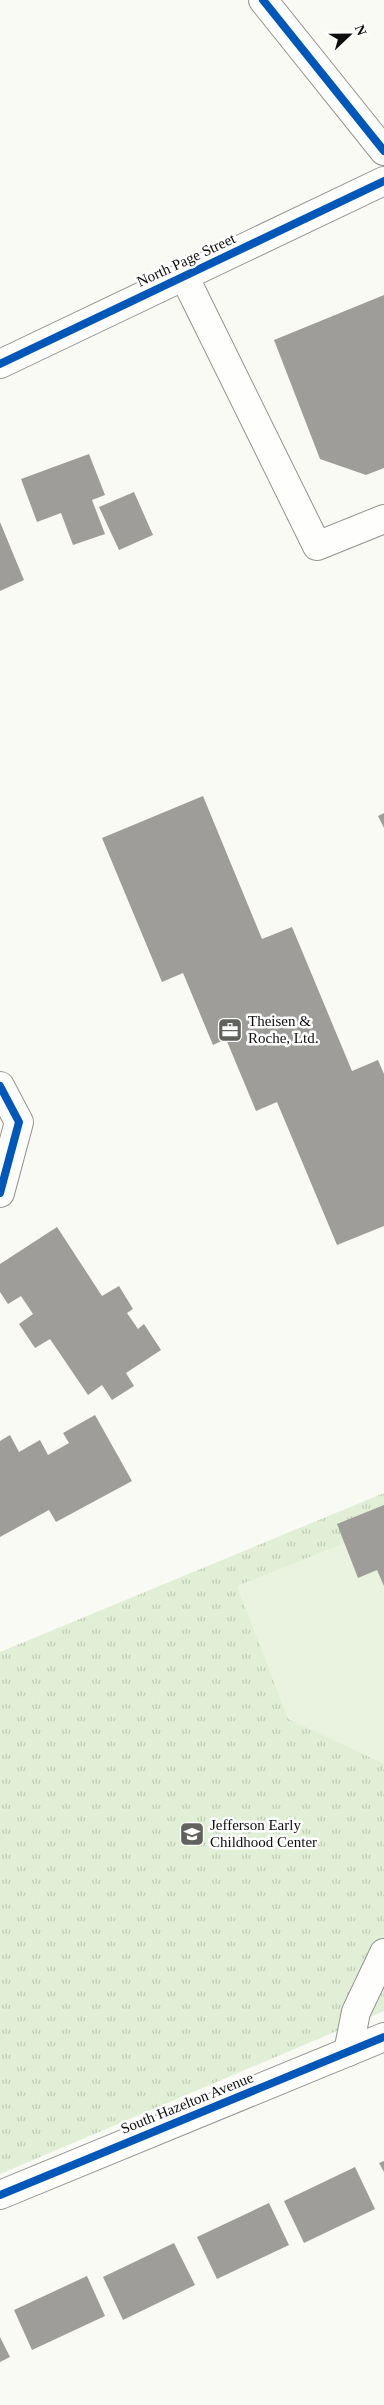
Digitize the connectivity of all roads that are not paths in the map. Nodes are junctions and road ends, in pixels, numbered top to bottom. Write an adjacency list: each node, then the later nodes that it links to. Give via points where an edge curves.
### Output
1 (263, 0): 2 (street)
2 (384, 151)
3 (384, 181): 4 (street, North Page Street)
4 (184, 276): 5 (street, North Page Street); 6 (street, via 317,546)
5 (0, 364)
6 (384, 519)
7 (0, 1086): 8 (street, via 18,1122)
8 (0, 1193)
9 (384, 1953): 11 (street, via 356,2012)
10 (384, 2037): 11 (street, South Hazelton Avenue)
11 (348, 2052): 12 (street, South Hazelton Avenue)
12 (0, 2195)

